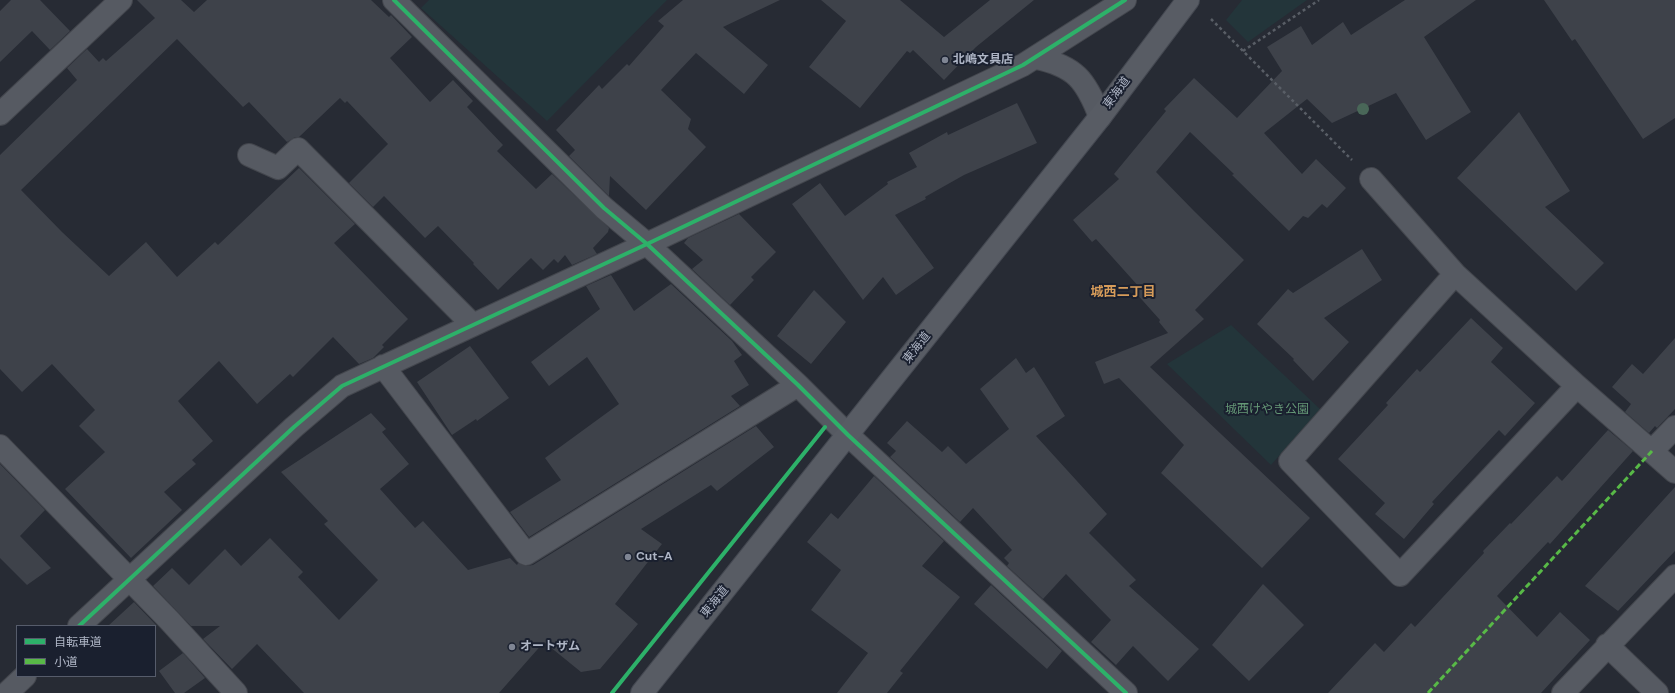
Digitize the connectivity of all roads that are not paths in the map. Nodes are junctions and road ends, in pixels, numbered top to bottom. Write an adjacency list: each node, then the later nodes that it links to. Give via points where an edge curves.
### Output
1 (121, 0): 6 (street)
2 (394, 0): 10 (street, via 604,208)
3 (1125, 0): 5 (street)
4 (1188, 0): 7 (main road, 東海道)
5 (1036, 58): 7 (street, via 1056,62 1085,84); 10 (street)
6 (0, 114)
7 (1100, 117): 17 (main road, 東海道)
8 (249, 155): 12 (street, via 278,168 298,149)
9 (1371, 180): 11 (street)
10 (647, 244): 12 (street); 14 (street)
11 (1455, 274): 15 (street); 15 (street, via 1290,461 1400,575)
12 (472, 325): 13 (street)
13 (383, 366): 14 (street, via 526,554); 22 (street, via 342,386 324,401)
14 (798, 385): 17 (street)
15 (1577, 386): 19 (street)
16 (1675, 427): 19 (street)
17 (848, 435): 28 (main road, 東海道); 29 (street)
18 (0, 446): 22 (street)
19 (1652, 451): 20 (street)
20 (1675, 472)
21 (1675, 576): 24 (street)
22 (130, 580): 23 (street); 27 (street)
23 (80, 625)
24 (1607, 645): 30 (street); 31 (street)
25 (24, 677): 26 (street)
26 (7, 693)
27 (236, 693)
28 (642, 693)
29 (1126, 693)
30 (1563, 693)
31 (1657, 693)

